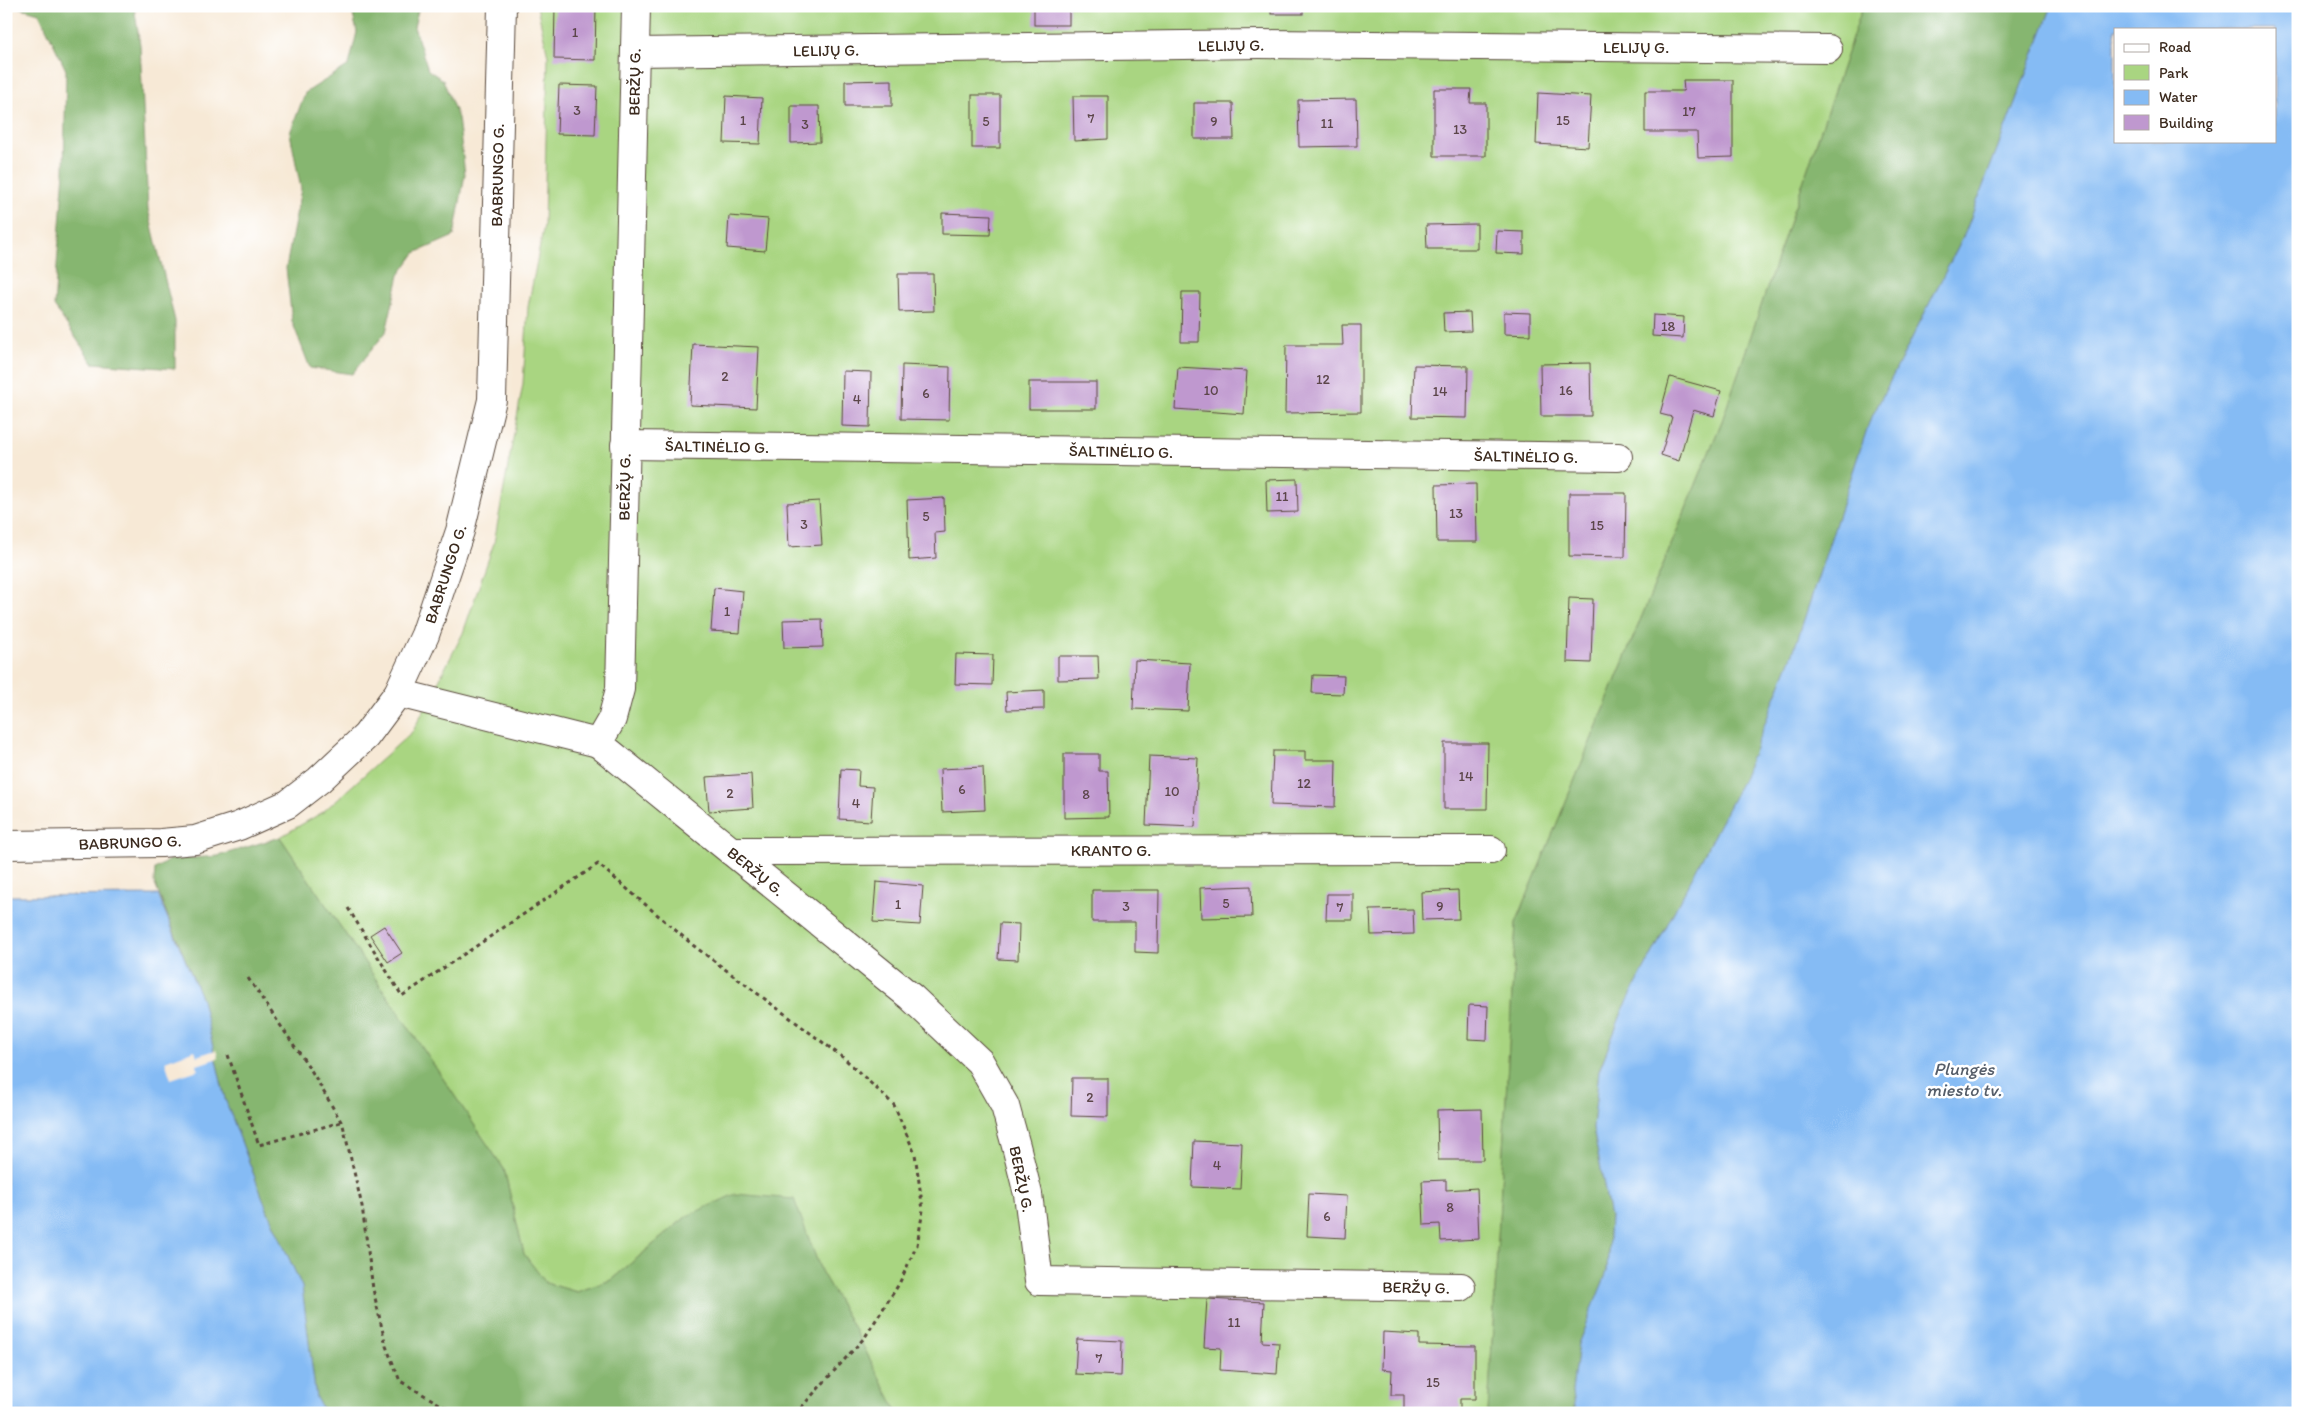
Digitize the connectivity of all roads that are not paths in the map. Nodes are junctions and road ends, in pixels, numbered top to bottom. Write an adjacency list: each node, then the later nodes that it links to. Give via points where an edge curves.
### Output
1 (502, 6): 7 (street, BABRUNGO G., via 492,400 460,531 425,634)
2 (636, 6): 4 (street, BERŽŲ G.)
3 (1828, 49): 4 (street, LELIJŲ G., via 1260,44)
4 (634, 52): 5 (street, BERŽŲ G.)
5 (625, 445): 6 (street, ŠALTINĖLIO G.); 8 (street, BERŽŲ G., via 620,689 612,719)
6 (1618, 457)
7 (398, 693): 8 (street); 9 (street, BABRUNGO G., via 366,736 319,780 288,804 240,826 195,840 161,844)
8 (598, 743): 11 (street, BERŽŲ G.)
9 (6, 845)
10 (1491, 850): 11 (street, KRANTO G.)
11 (732, 851): 12 (street, BERŽŲ G., via 911,997 980,1062 1005,1106 1016,1146 1028,1194 1039,1281)
12 (1461, 1287)

